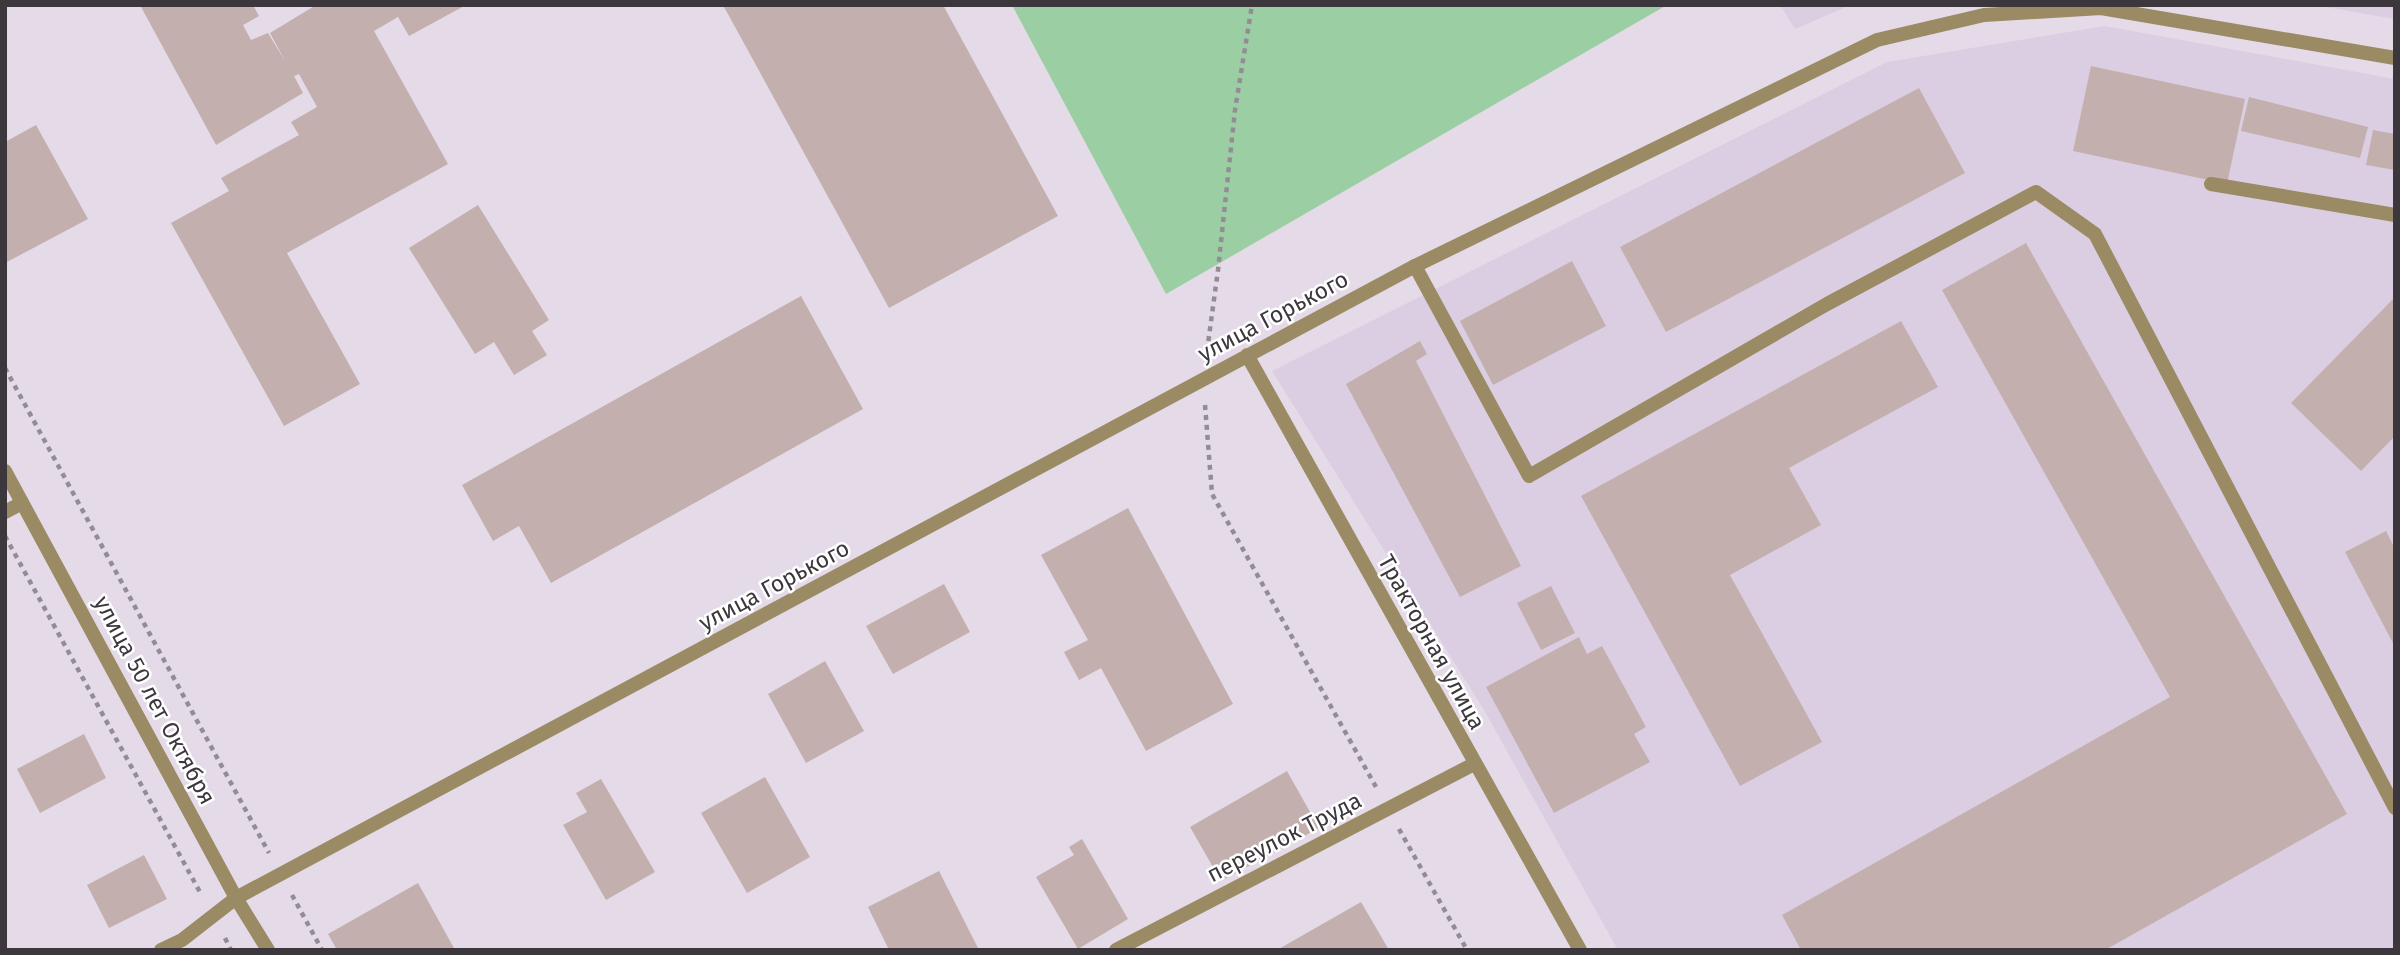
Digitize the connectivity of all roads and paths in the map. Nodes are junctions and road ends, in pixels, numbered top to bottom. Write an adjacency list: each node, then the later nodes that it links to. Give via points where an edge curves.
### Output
1 (1251, 5): 8 (path)
2 (2395, 58): 5 (street, улица Горького, via 2101,8 1984,15 1877,40)
3 (2211, 184): 4 (street)
4 (2395, 215)
5 (1415, 265): 6 (street, улица Горького); 14 (street, via 1529,476 1827,304 2036,192 2095,234)
6 (1247, 355): 8 (street, улица Горького); 13 (street, Тракторная улица)
7 (5, 368): 16 (path)
8 (1203, 379): 15 (path, via 1212,494); 16 (street, улица Горького)
9 (5, 471): 10 (street, улица 50 лет Октября)
10 (22, 503): 11 (street); 17 (street, улица 50 лет Октября)
11 (5, 512)
12 (5, 536): 18 (path)
13 (1474, 764): 15 (street, переулок Труда); 25 (street, Тракторная улица)
14 (2395, 808)
15 (1388, 809): 23 (street, переулок Труда); 24 (path)
16 (281, 875): 17 (street, улица Горького); 22 (path)
17 (236, 898): 18 (street, улица Горького); 21 (street, улица 50 лет Октября)
18 (213, 916): 19 (street, улица Горького); 20 (path)
19 (160, 950)
20 (231, 950)
21 (268, 950)
22 (322, 950)
23 (1116, 950)
24 (1467, 950)
25 (1580, 950)

